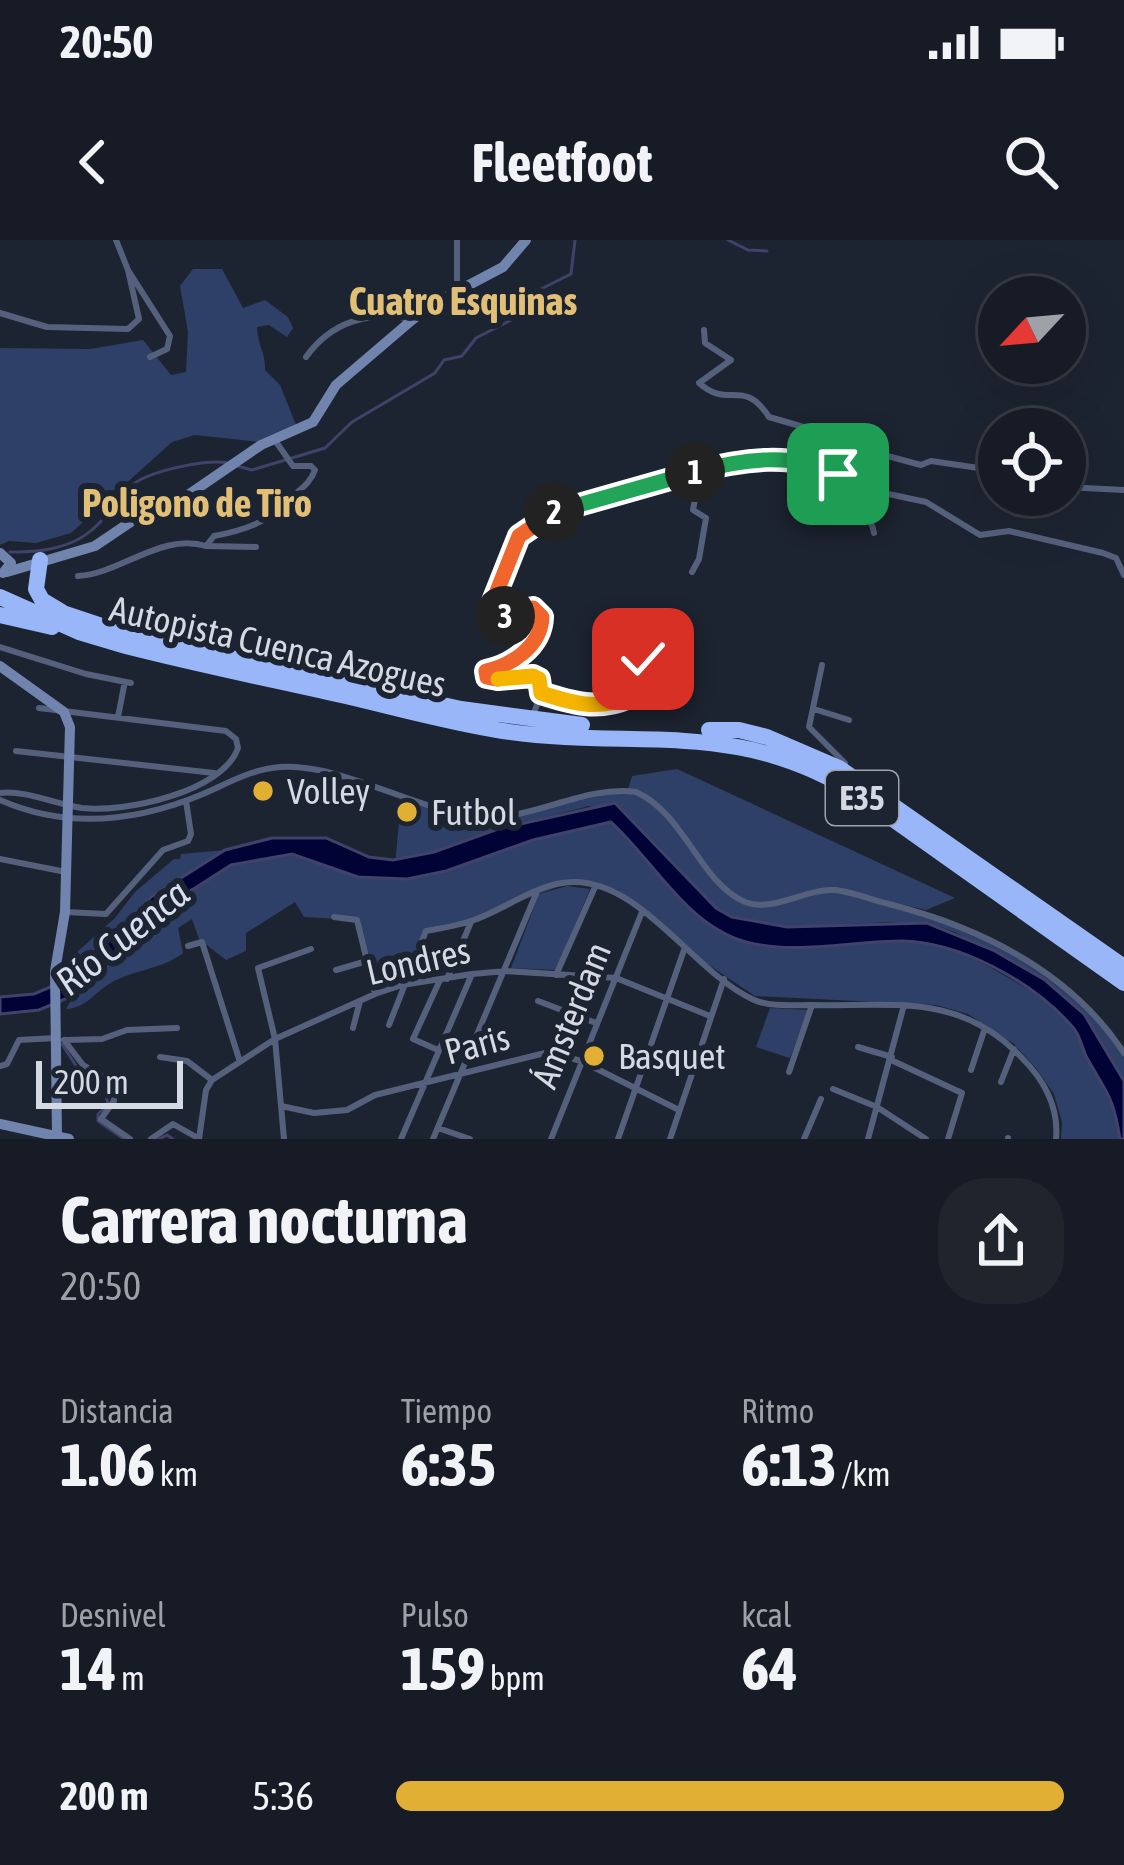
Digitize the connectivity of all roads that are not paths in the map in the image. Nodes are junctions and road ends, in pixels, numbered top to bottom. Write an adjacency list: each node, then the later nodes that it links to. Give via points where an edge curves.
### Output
1 (116, 240): 4 (street)
2 (457, 240): 5 (street)
3 (526, 240): 5 (main road, via 503,267)
4 (128, 270): 6 (street, via 139,319 128,329 46,327); 9 (street, via 170,336 167,349)
5 (457, 292): 7 (main road)
6 (0, 313)
7 (412, 320): 10 (street, via 362,316); 11 (main road, via 336,386 313,422)
8 (704, 330): 12 (street, via 705,343 731,360 700,387 749,395 769,417 846,451)
9 (150, 357)
10 (306, 357)
11 (274, 439): 20 (street, via 314,476 279,513); 22 (main road, via 169,508 94,546)
12 (876, 454): 13 (street); 14 (street)
13 (823, 467): 15 (street, via 769,459); 16 (street)
14 (978, 468)
15 (700, 470): 25 (street, via 693,510 706,518); 36 (street, via 551,513 519,536 488,614 497,619 533,608 542,630 518,658 486,671 491,680 536,677)
16 (852, 480): 19 (street); 23 (street, via 926,502 980,535 1019,532)
17 (1086, 488): 18 (street)
18 (1124, 490)
19 (874, 533)
20 (206, 546): 21 (street); 27 (street, via 160,548)
21 (256, 547)
22 (38, 561): 24 (main road); 29 (highway, via 36,589)
23 (1122, 563): 26 (street)
24 (2, 564): 29 (highway, Autopista Cuenca Azogues / E35)
25 (692, 572)
26 (1124, 575)
27 (78, 576)
28 (0, 597): 31 (highway, Autopista Cuenca Azogues / E35)
29 (62, 612): 42 (highway, Autopista Cuenca Azogues / E35, via 132,636)
30 (0, 615): 31 (highway)
31 (79, 632): 70 (highway, Autopista Cuenca Azogues / E35, via 480,727 700,740 769,752 859,795)
32 (646, 632): 36 (street, via 649,646 624,700 593,706)
33 (0, 647): 40 (street, via 127,685)
34 (822, 665): 39 (street)
35 (0, 666): 38 (main road)
36 (541, 693): 42 (street)
37 (39, 708): 38 (street)
38 (60, 709): 40 (street); 44 (main road, via 70,727)
39 (814, 709): 41 (street); 46 (street, via 812,734)
40 (118, 716): 45 (street, via 232,734 236,755)
41 (849, 720)
42 (531, 722): 46 (highway, Autopista Cuenca Azogues / E35, via 739,730)
43 (16, 752): 44 (street)
44 (70, 759): 45 (street); 49 (main road)
45 (218, 773): 49 (street, via 141,804)
46 (854, 776): 62 (highway, Autopista Cuenca Azogues / E35)
47 (0, 796): 49 (street); 49 (street)
48 (187, 801): 49 (street, via 115,821); 54 (street, via 188,841 163,850 106,914); 89 (street, via 260,770 297,766 470,815 508,816 636,792 674,821 743,901 770,904 836,890 938,915 1056,978)
49 (68, 812): 51 (main road)
50 (0, 859): 51 (street)
51 (66, 872): 54 (main road)
52 (595, 886): 53 (street, via 573,881); 55 (street); 66 (street)
53 (537, 892): 57 (street); 64 (street)
54 (65, 912): 84 (main road, via 55,971)
55 (642, 912): 59 (street); 67 (street, Ámsterdam)
56 (334, 917): 61 (street, via 357,920)
57 (470, 922): 68 (street); 71 (street, via 426,931)
58 (188, 946): 93 (street, via 202,942)
59 (685, 949): 69 (street); 73 (street)
60 (311, 950): 85 (street, via 258,968)
61 (368, 961): 63 (street); 72 (street)
62 (1124, 967)
63 (336, 970)
64 (506, 971): 65 (street, Londres); 66 (street, Londres); 97 (street)
65 (472, 974): 68 (street, Londres); 88 (street)
66 (556, 975): 67 (street, Londres)
67 (616, 978): 73 (street, Londres); 79 (street, Ámsterdam)
68 (443, 979): 71 (street, Londres); 88 (street, via 413,1039)
69 (724, 979): 77 (street, via 754,1000); 78 (street)
70 (1124, 983)
71 (402, 985): 72 (street, Londres); 80 (street)
72 (375, 994): 74 (street, Londres)
73 (667, 999): 78 (street, Londres); 101 (street)
74 (360, 1001): 82 (street); 85 (street, Londres)
75 (538, 1001): 79 (street)
76 (904, 1005): 77 (street); 83 (street, via 953,1011); 91 (street)
77 (812, 1006): 96 (street)
78 (710, 1016): 106 (street)
79 (596, 1023): 92 (street, Ámsterdam)
80 (389, 1025)
81 (177, 1028): 84 (street)
82 (353, 1028)
83 (985, 1028): 87 (street); 95 (street)
84 (59, 1039): 94 (street, via 19,1040); 109 (main road); 110 (street, via 110,1080 114,1101 101,1118)
85 (275, 1039): 93 (street, Londres); 104 (street)
86 (858, 1047): 91 (street)
87 (1014, 1049): 99 (street); 124 (street, via 1051,1101)
88 (438, 1051): 100 (street)
89 (1124, 1053)
90 (160, 1057): 98 (street, via 188,1061)
91 (891, 1059): 105 (street); 123 (street, via 962,1093)
92 (581, 1060): 97 (street, Paris, via 549,1052); 101 (street, Paris); 117 (street, Ámsterdam)
93 (239, 1063): 98 (street, Londres)
94 (0, 1066)
95 (971, 1070)
96 (788, 1072)
97 (458, 1078): 100 (street, Paris); 108 (street)
98 (212, 1080): 112 (street)
99 (1001, 1082)
100 (423, 1086): 104 (street, Paris, via 347,1110); 114 (street)
101 (636, 1087): 106 (street, Paris); 118 (street)
102 (833, 1090): 105 (street)
103 (821, 1099): 120 (street)
104 (281, 1106): 113 (street)
105 (877, 1107): 121 (street); 122 (street)
106 (680, 1110): 119 (street)
107 (0, 1124): 109 (main road)
108 (438, 1128): 115 (street); 116 (street)
109 (63, 1138)
110 (130, 1139)
111 (151, 1139): 112 (street, via 172,1124)
112 (198, 1139)
113 (284, 1139)
114 (401, 1139)
115 (433, 1139)
116 (470, 1139)
117 (551, 1139)
118 (618, 1139)
119 (670, 1139)
120 (804, 1139)
121 (868, 1139)
122 (926, 1139)
123 (948, 1139)
124 (1056, 1139)

